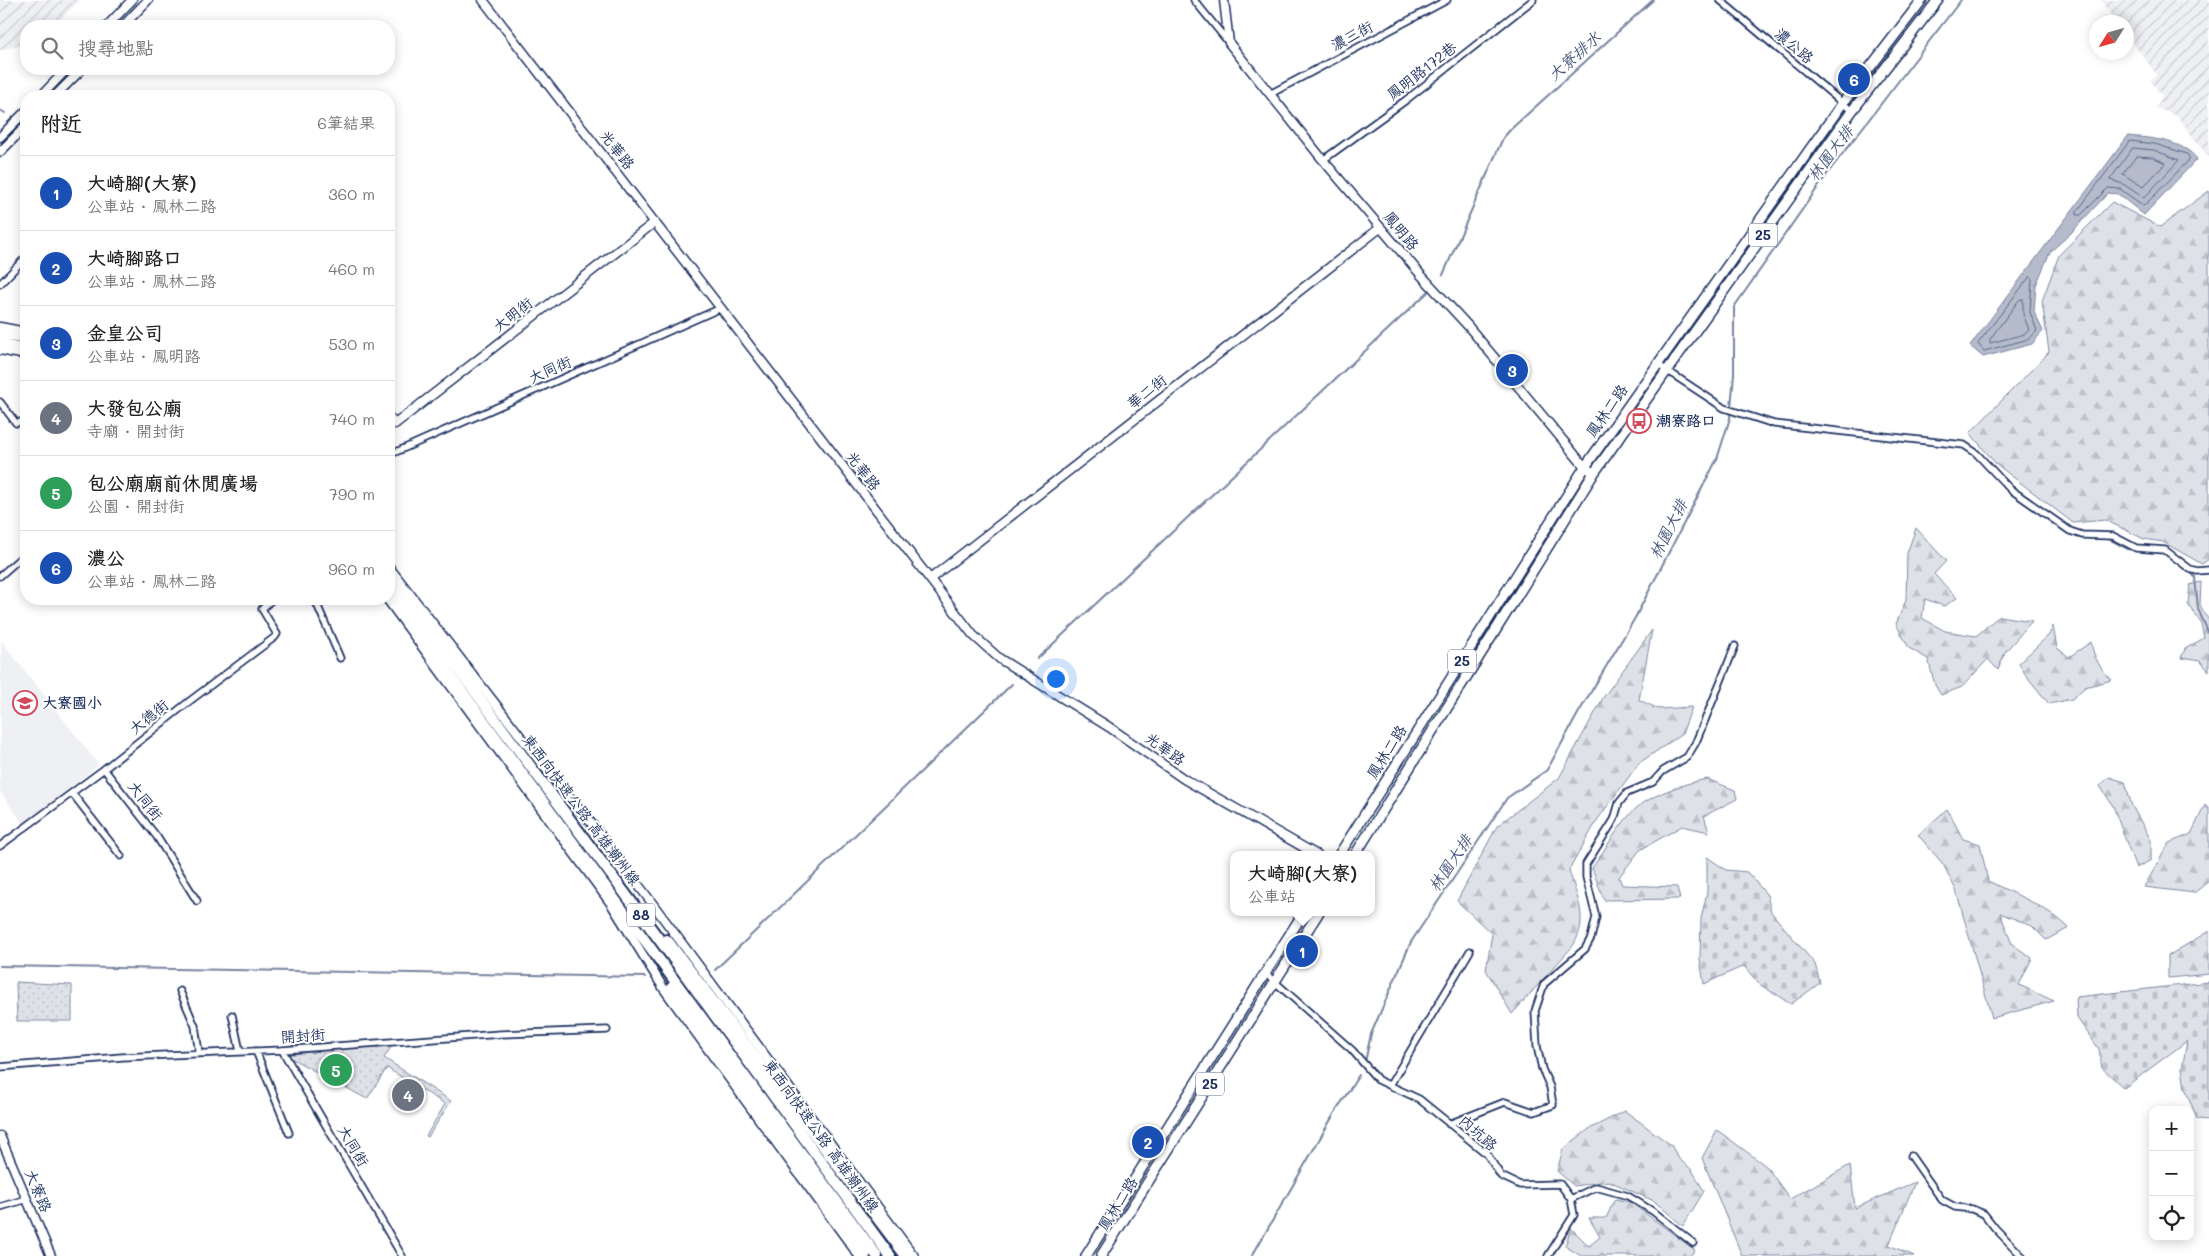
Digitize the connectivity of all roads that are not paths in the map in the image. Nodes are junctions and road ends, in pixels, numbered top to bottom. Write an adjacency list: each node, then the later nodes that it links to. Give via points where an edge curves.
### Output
1 (132, 0): 11 (street)
2 (148, 0): 12 (street)
3 (483, 0): 26 (street, 光華路)
4 (1194, 0): 13 (street, 鳳明路)
5 (1224, 0): 13 (street)
6 (1447, 0): 18 (street, 濃三街)
7 (1533, 0): 25 (street, 鳳明路172巷, via 1406,100)
8 (1720, 0): 19 (street, 濃公路)
9 (1922, 0): 19 (main road, 鳳林二路 / 25)
10 (1938, 0): 20 (main road, 鳳林二路 / 25)
11 (113, 20)
12 (129, 20)
13 (1229, 43): 18 (street, 鳳明路)
14 (61, 75): 16 (street)
15 (76, 75): 17 (street)
16 (47, 90)
17 (61, 90)
18 (1270, 94): 25 (street, 鳳明路)
19 (1842, 104): 20 (street, 濃公路); 39 (main road, 鳳林二路 / 25)
20 (1852, 111): 40 (main road, 鳳林二路 / 25)
21 (20, 117): 23 (street)
22 (20, 132): 24 (street)
23 (0, 137)
24 (0, 152)
25 (1323, 160): 27 (street, 鳳明路)
26 (655, 222): 30 (street, 光華路); 43 (street, 大明街)
27 (1380, 228): 45 (street, 鳳明路, via 1468,326); 51 (street, 華二街)
28 (20, 263): 29 (street)
29 (0, 284)
30 (722, 308): 44 (street, 大同街); 51 (street, 光華路)
31 (0, 328): 32 (street)
32 (20, 331)
33 (0, 334): 34 (highway)
34 (20, 338)
35 (0, 344): 36 (highway)
36 (20, 349)
37 (0, 350): 38 (street)
38 (20, 354)
39 (1657, 364): 40 (street); 45 (main road, 鳳林二路 / 25)
40 (1666, 370): 46 (main road, 鳳林二路 / 25); 48 (street, via 1724,408 1774,424 1964,445 1976,453 2010,489 2070,531 2082,535 2112,536 2136,548 2165,550 2190,569)
41 (0, 402): 42 (street, via 16,423)
42 (20, 422)
43 (395, 423)
44 (395, 451)
45 (1584, 467): 46 (street, 鳳明路); 64 (main road, 鳳林二路 / 25)
46 (1594, 474): 65 (main road, 鳳林二路 / 25)
47 (20, 558): 50 (street)
48 (2209, 570)
49 (395, 575): 98 (street, via 592,824)
50 (0, 576)
51 (930, 579): 63 (street, 光華路, via 961,621 1000,658 1184,779)
52 (395, 584): 61 (highway, 東西向快速公路 高雄潮州線 / 88)
53 (395, 600): 68 (highway, 東西向快速公路 高雄潮州線 / 88)
54 (266, 605): 59 (street, 大德街, via 262,609 277,634 275,637)
55 (317, 605): 58 (street)
56 (391, 605): 93 (street, via 612,905 664,989)
57 (1735, 646): 83 (street, via 1696,742 1686,756 1653,782 1627,793 1586,864 1596,917 1591,938 1585,949 1544,984 1535,1011 1537,1046 1553,1105 1534,1112 1505,1102)
58 (340, 658)
59 (104, 768): 60 (street, 大德街); 67 (street, 大同街, via 157,837)
60 (72, 793): 62 (street, 大德街); 66 (street)
61 (570, 820): 96 (highway, 東西向快速公路 高雄潮州線 / 88); 97 (highway, via 584,833 676,951)
62 (0, 846)
63 (1309, 851)
64 (1342, 851)
65 (1358, 851)
66 (122, 856)
67 (198, 901)
68 (619, 904): 94 (highway, via 718,1053); 95 (highway, 東西向快速公路 高雄潮州線 / 88)
69 (1302, 916): 72 (main road, 鳳林二路 / 25)
70 (1317, 916): 73 (main road, 鳳林二路 / 25)
71 (1470, 951): 82 (street)
72 (1266, 974): 73 (street, 內坑路); 99 (main road, 鳳林二路 / 25)
73 (1276, 981): 82 (street, 內坑路, via 1352,1050 1378,1080); 100 (main road, 鳳林二路 / 25)
74 (180, 991): 80 (street, via 195,1026)
75 (232, 1015): 78 (street)
76 (607, 1030): 77 (street, 開封街, via 501,1034)
77 (282, 1050): 79 (street, 開封街); 92 (street, 大同街)
78 (240, 1051): 79 (street, 開封街); 80 (street, 開封街)
79 (256, 1051): 84 (street)
80 (199, 1053): 81 (street, 開封街)
81 (0, 1066)
82 (1390, 1085): 83 (street, 內坑路, via 1420,1099)
83 (1449, 1124): 87 (street, 內坑路, via 1487,1154 1501,1176 1520,1185 1560,1184)
84 (289, 1133)
85 (0, 1136): 88 (street, 大寮路)
86 (1911, 1156): 102 (street, via 1942,1200 1984,1214)
87 (1571, 1199): 90 (street, via 1596,1187 1628,1196); 101 (street, via 1574,1215)
88 (27, 1200): 89 (street); 91 (street, 大寮路)
89 (0, 1207)
90 (1692, 1243)
91 (51, 1256)
92 (402, 1256)
93 (858, 1256)
94 (865, 1256)
95 (877, 1256)
96 (890, 1256)
97 (906, 1256)
98 (914, 1256)
99 (1086, 1256)
100 (1101, 1256)
101 (1548, 1256)
102 (2022, 1256)

